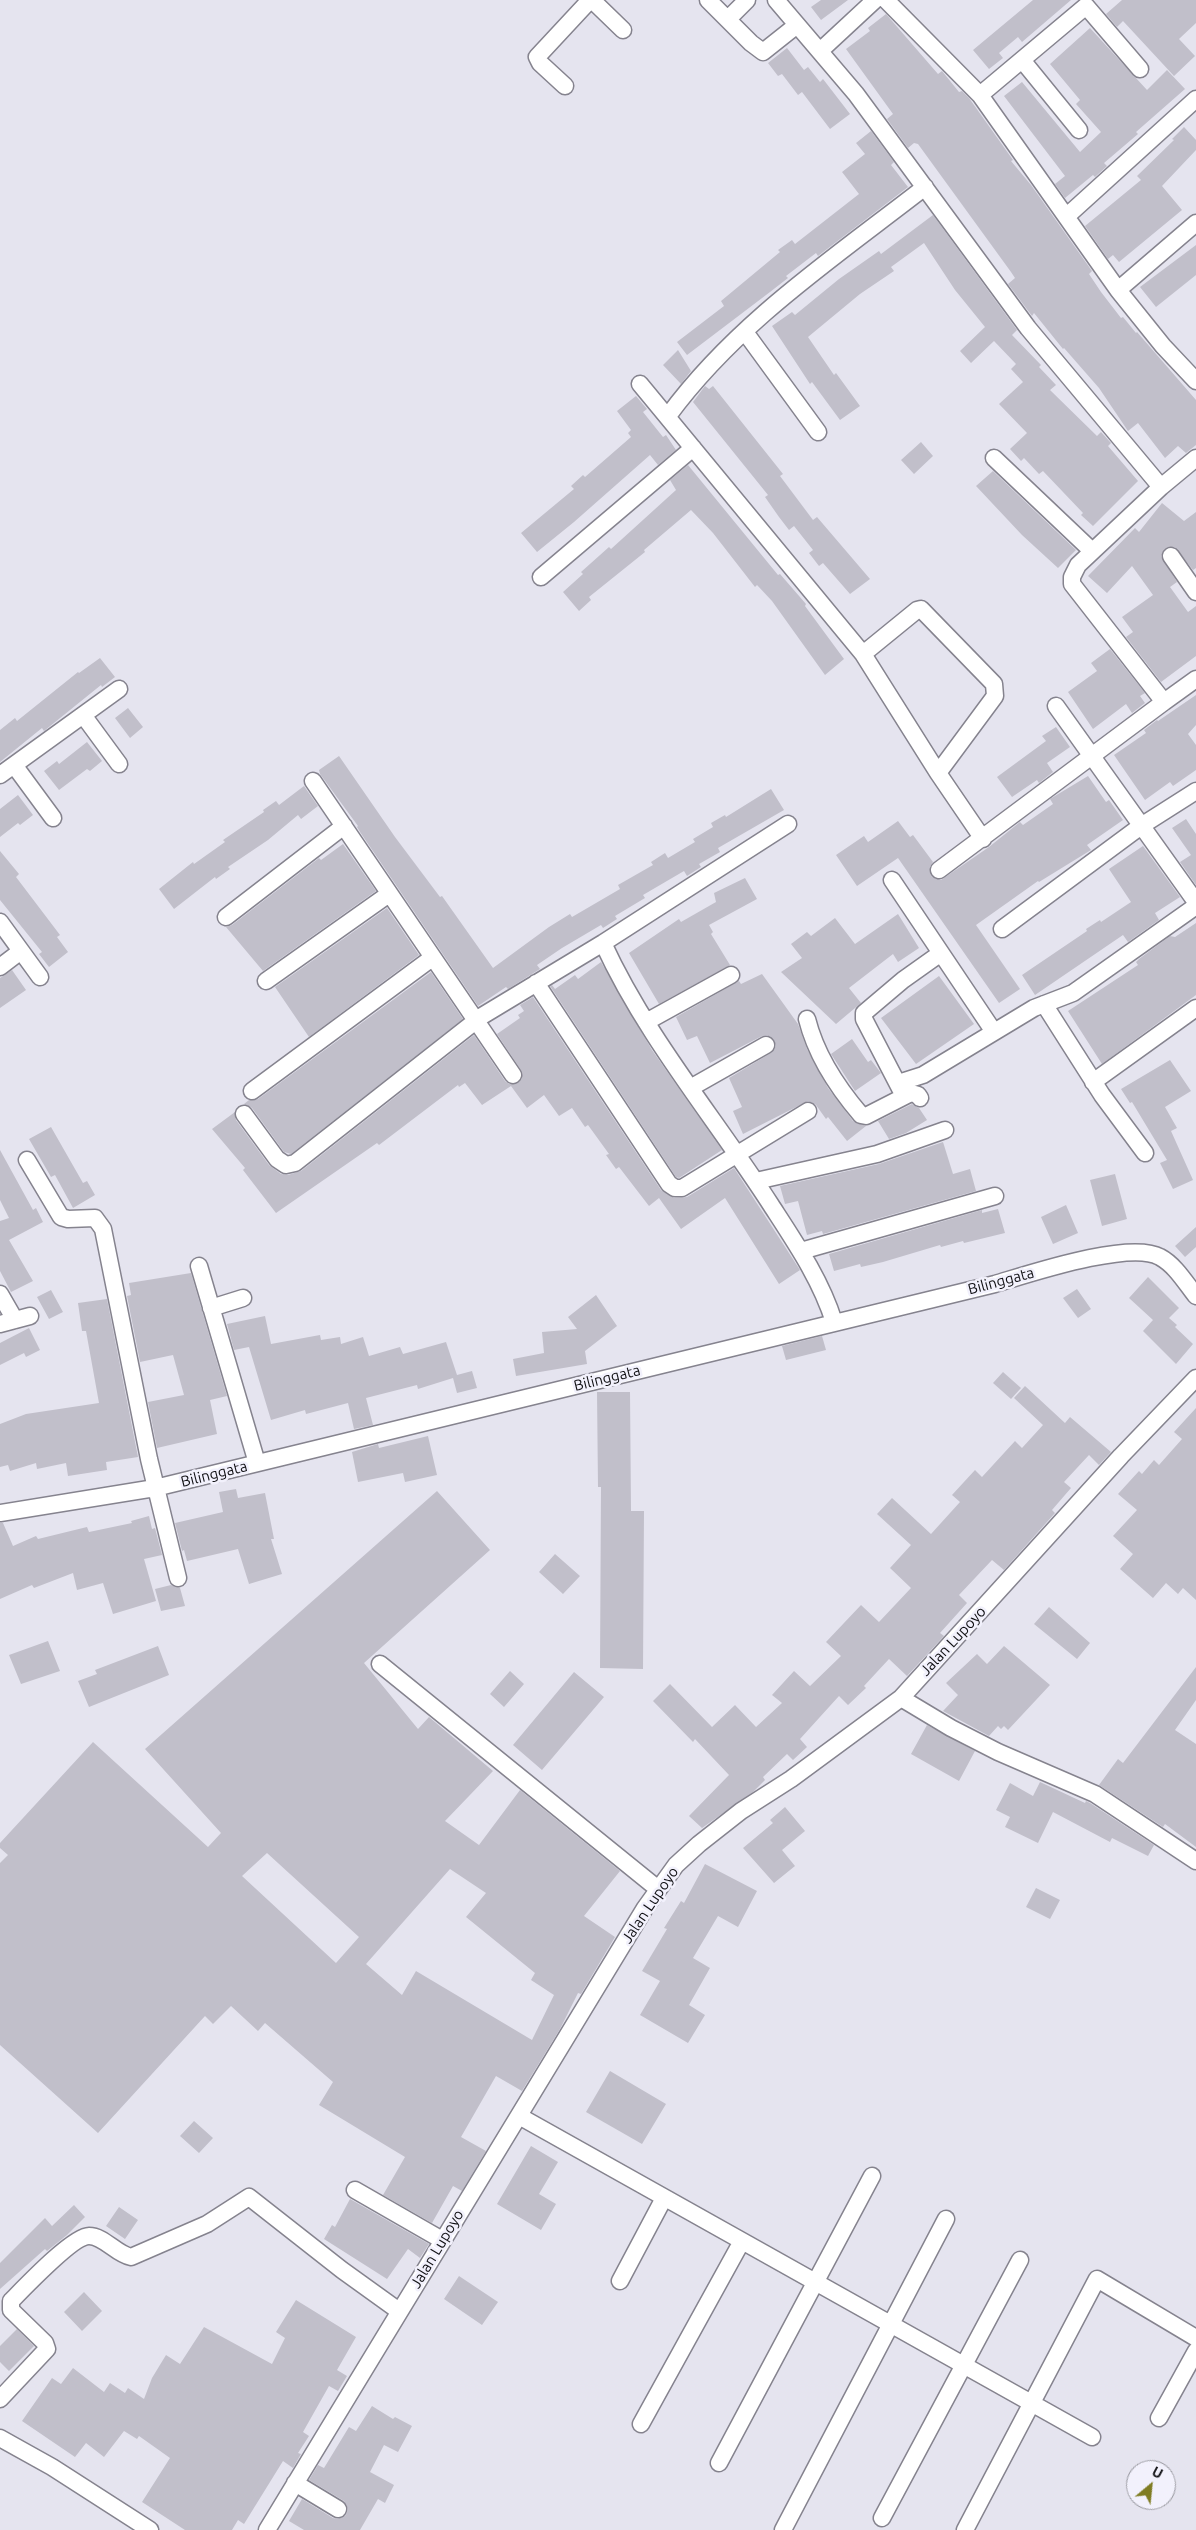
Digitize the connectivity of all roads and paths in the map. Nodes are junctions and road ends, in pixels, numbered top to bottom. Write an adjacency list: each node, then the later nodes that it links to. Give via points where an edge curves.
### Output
1 (591, 0): 9 (street); 13 (street, via 537,57)
2 (708, 0): 7 (street)
3 (747, 0): 7 (street)
4 (776, 0): 8 (street)
5 (875, 0): 10 (street)
6 (886, 0): 14 (street)
7 (728, 19): 8 (street, via 763,52)
8 (797, 25): 10 (street)
9 (623, 30)
10 (820, 51): 17 (street)
11 (1022, 60): 12 (street, via 1086,6); 14 (street); 16 (street)
12 (1140, 69)
13 (565, 86)
14 (980, 95): 18 (street)
15 (1196, 100): 18 (street)
16 (1079, 130)
17 (925, 187): 21 (street, via 802,282); 29 (street, via 1028,328)
18 (1067, 216): 20 (street)
19 (1196, 223): 20 (street)
20 (1118, 290): 22 (street)
21 (745, 332): 24 (street, via 684,393); 25 (street)
22 (1196, 381)
23 (640, 384): 24 (street)
24 (668, 416): 26 (street)
25 (818, 432)
26 (693, 448): 32 (street); 34 (street)
27 (994, 458): 30 (street)
28 (1195, 460): 29 (street)
29 (1161, 487): 30 (street)
30 (1091, 550): 37 (street, via 1078,565 1072,584)
31 (1172, 556): 33 (street)
32 (541, 577)
33 (1196, 592)
34 (863, 654): 43 (street); 43 (street, via 921,610 994,684 995,696)
35 (1196, 679): 37 (street)
36 (119, 689): 39 (street)
37 (1164, 702): 40 (street)
38 (1056, 706): 40 (street)
39 (83, 715): 41 (street); 42 (street)
40 (1092, 756): 50 (street); 51 (street)
41 (14, 764): 44 (street); 47 (street)
42 (120, 764)
43 (938, 773): 51 (street)
44 (0, 775)
45 (313, 781): 49 (street)
46 (1196, 791): 50 (street)
47 (53, 818)
48 (788, 824): 59 (street)
49 (344, 826): 54 (street); 56 (street)
50 (1141, 826): 55 (street); 58 (street)
51 (983, 839): 52 (street)
52 (939, 870)
53 (892, 880): 61 (street)
54 (389, 894): 62 (street); 66 (street)
55 (1196, 904): 68 (street, via 1073,993)
56 (226, 918)
57 (0, 922): 60 (street)
58 (1002, 929)
59 (603, 943): 67 (street); 72 (street)
60 (21, 951): 63 (street); 65 (street)
61 (941, 952): 73 (street); 79 (street, via 864,1013 864,1019)
62 (432, 958): 71 (street); 78 (street)
63 (0, 967)
64 (731, 975): 72 (street)
65 (40, 977)
66 (266, 981)
67 (536, 983): 71 (street); 83 (street, via 668,1184 682,1188)
68 (1044, 1004): 73 (street); 76 (street)
69 (1196, 1008): 76 (street)
70 (807, 1018): 79 (street, via 822,1060 861,1115 866,1116)
71 (475, 1021): 75 (street); 81 (street, via 295,1163 286,1165 277,1159)
72 (646, 1022): 77 (street)
73 (994, 1032): 79 (street, via 922,1075)
74 (766, 1045): 77 (street)
75 (513, 1075)
76 (1093, 1082): 84 (street)
77 (692, 1087): 83 (street)
78 (252, 1091)
79 (907, 1092)
80 (808, 1111): 83 (street)
81 (244, 1114)
82 (945, 1130): 86 (street, via 877,1154)
83 (738, 1154): 86 (street)
84 (1145, 1154)
85 (27, 1160): 98 (street, via 61,1217 95,1218 103,1229)
86 (756, 1181): 88 (street)
87 (995, 1196): 88 (street)
88 (801, 1251): 94 (street)
89 (198, 1266): 93 (street)
90 (0, 1294): 95 (street)
91 (1196, 1296): 94 (street, Bilinggata, via 1170,1264 1158,1255 1130,1251 1043,1269 995,1284)
92 (243, 1298): 93 (street)
93 (211, 1308): 97 (street)
94 (832, 1316): 97 (street, Bilinggata)
95 (15, 1320)
96 (1196, 1378): 102 (street, Jalan Lupoyo)
97 (255, 1454): 98 (street, Bilinggata)
98 (152, 1474): 99 (street, Bilinggata); 100 (street)
99 (0, 1513)
100 (178, 1578)
101 (380, 1664): 104 (street)
102 (901, 1698): 103 (street, via 998,1752 1095,1794); 104 (street, Jalan Lupoyo, via 698,1844)
103 (1196, 1860)
104 (658, 1889): 105 (street, Jalan Lupoyo)
105 (519, 2116): 108 (street); 110 (street, Jalan Lupoyo)
106 (872, 2176): 114 (street)
107 (355, 2190): 110 (street)
108 (664, 2198): 111 (street); 113 (street)
109 (946, 2219): 116 (street)
110 (442, 2240): 115 (street, Jalan Lupoyo)
111 (742, 2241): 114 (street); 123 (street)
112 (1020, 2260): 119 (street)
113 (620, 2281)
114 (815, 2282): 116 (street); 126 (street)
115 (399, 2311): 120 (street, via 249,2197 207,2224 131,2257 121,2256 89,2236 59,2255 11,2301 11,2310 45,2343 47,2350); 127 (street, Jalan Lupoyo)
116 (890, 2325): 119 (street); 132 (street)
117 (1196, 2338): 121 (street, via 1098,2279)
118 (1196, 2352): 122 (street)
119 (964, 2366): 121 (street); 129 (street)
120 (0, 2400)
121 (1031, 2404): 124 (street); 133 (street)
122 (1159, 2418)
123 (640, 2424)
124 (1092, 2437)
125 (0, 2438): 130 (street)
126 (719, 2463)
127 (295, 2484): 128 (street); 131 (street, Jalan Lupoyo)
128 (338, 2509)
129 (882, 2518)
130 (150, 2530)
131 (267, 2530)
132 (783, 2530)
133 (965, 2530)

